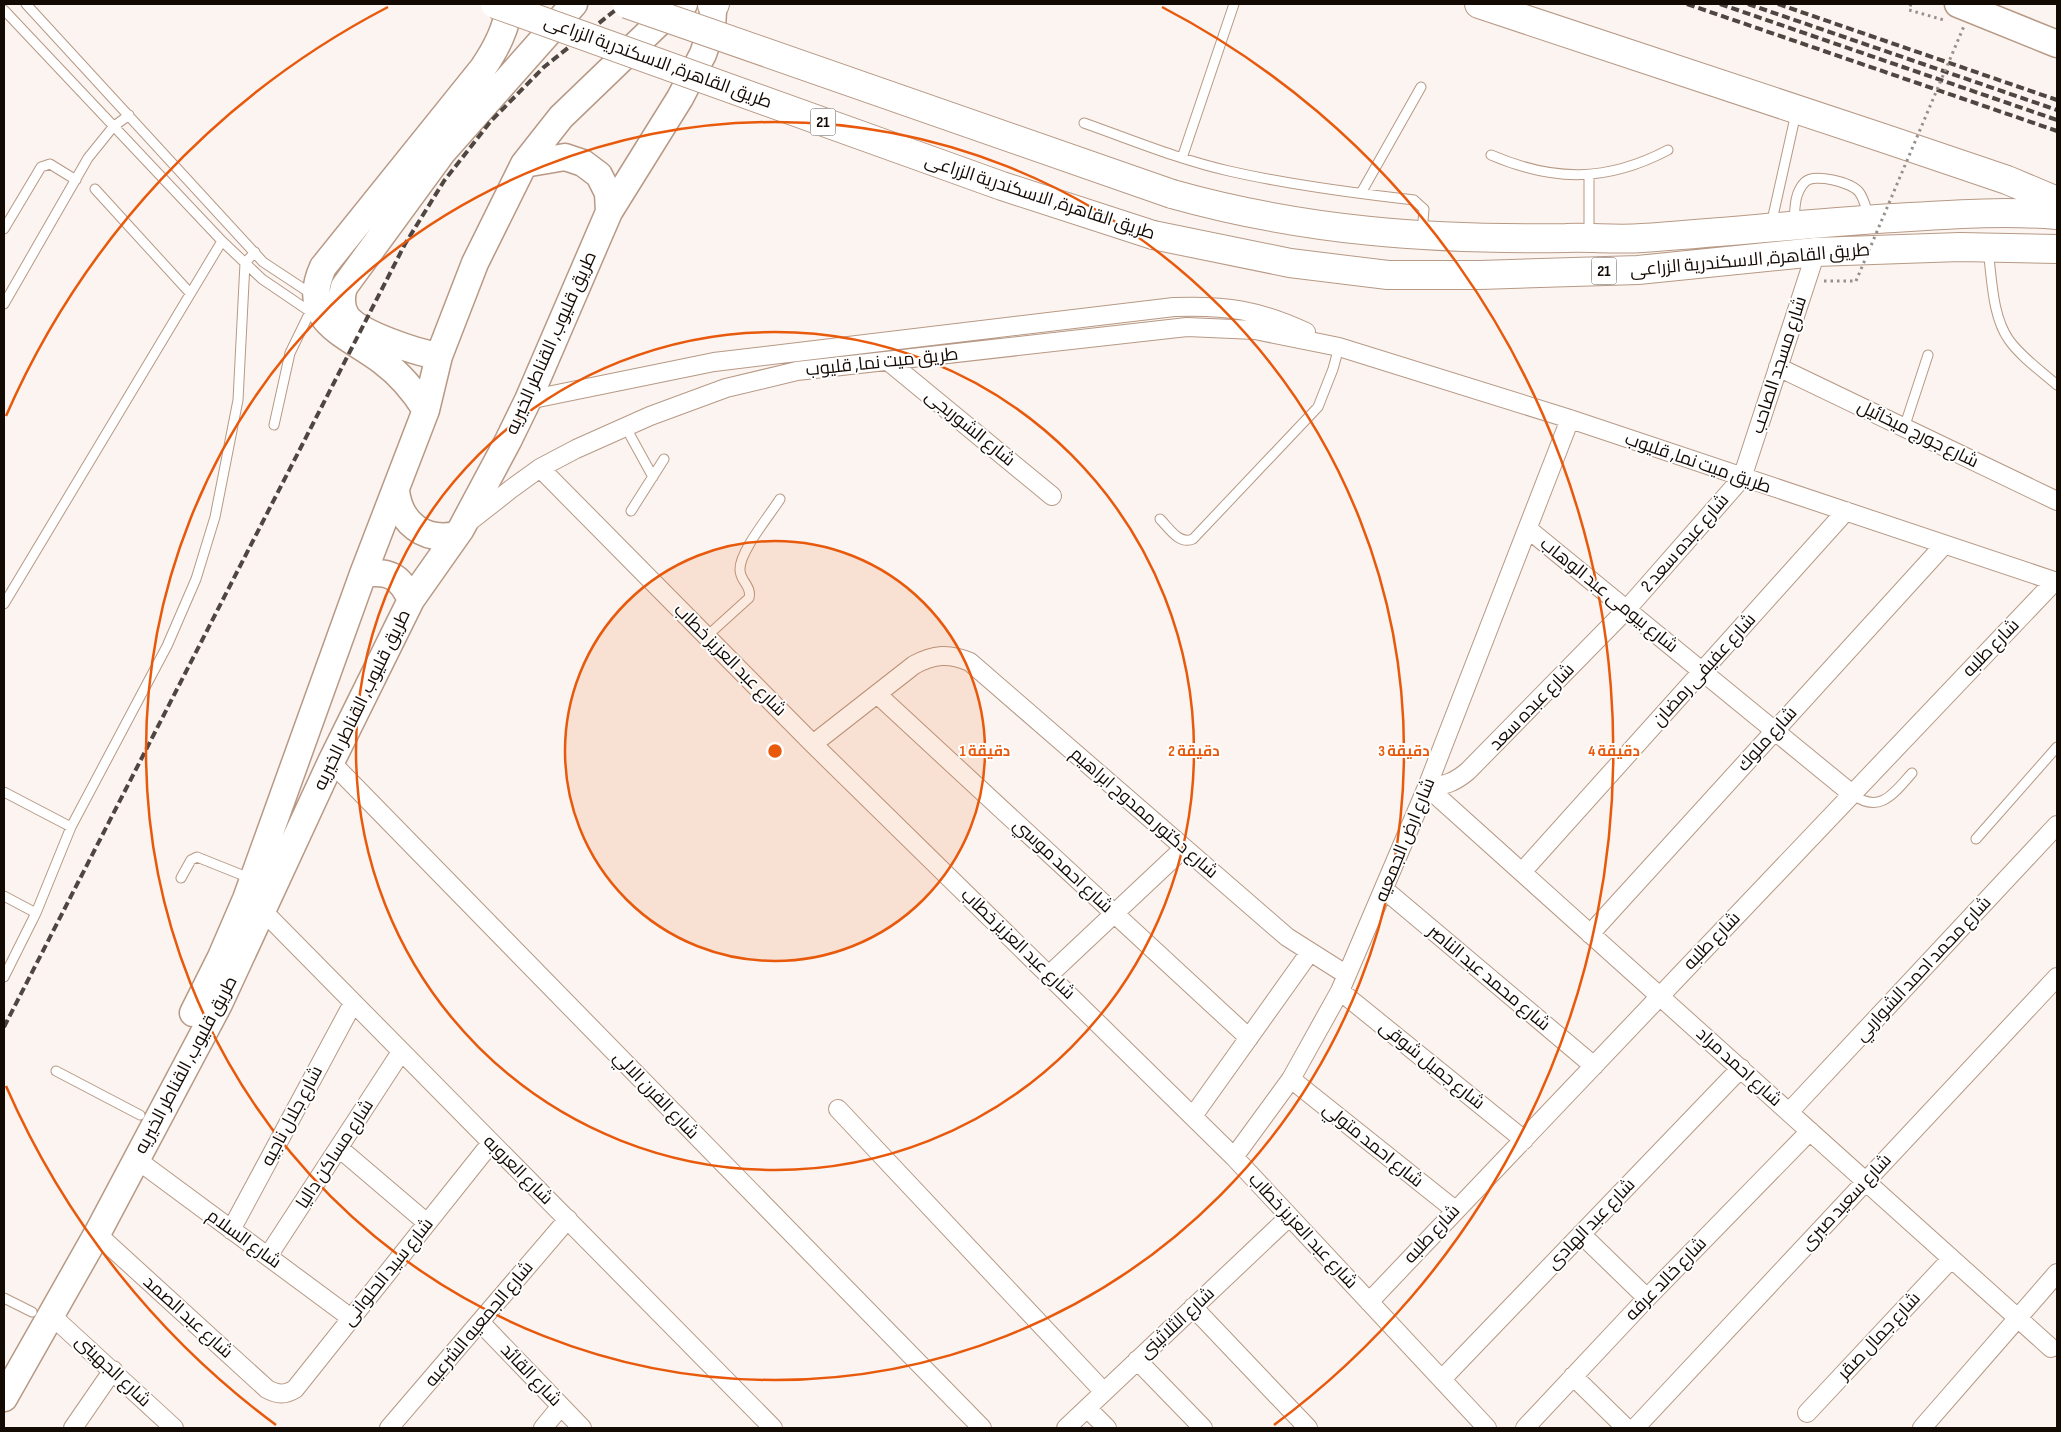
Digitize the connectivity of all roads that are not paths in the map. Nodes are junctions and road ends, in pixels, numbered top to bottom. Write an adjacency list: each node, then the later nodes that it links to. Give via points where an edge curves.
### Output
1 (26, 4): 15 (lane)
2 (495, 4): 38 (highway, طريق القاهرة, الاسكندرية الزراعى / 21, bridge, via 1002,186 1154,235 1290,263 1388,274 1480,275 1638,270)
3 (510, 4): 43 (main road, via 506,24 488,61 323,267 316,281)
4 (574, 4): 41 (main road, via 442,153 344,287)
5 (627, 4): 32 (highway, طريق القاهرة, الاسكندرية الزراعى / 21, bridge, via 1172,194 1228,210 1290,221 1373,233)
6 (684, 4): 21 (main road, طريق قليوب, القناطر الخيريه, via 667,15 561,117)
7 (713, 4): 27 (main road, طريق قليوب, القناطر الخيريه, via 712,28 703,54 680,98)
8 (1234, 4): 20 (lane)
9 (1479, 4): 14 (highway)
10 (4, 10): 17 (lane)
11 (1959, 14): 12 (main road)
12 (2057, 44)
13 (1421, 87): 25 (lane)
14 (1797, 110): 26 (highway, via 2007,180); 30 (lane)
15 (129, 115): 17 (lane); 37 (lane)
16 (1084, 123): 20 (lane)
17 (113, 128): 23 (lane, via 88,158); 34 (lane)
18 (1668, 150): 22 (lane, via 1630,167)
19 (1491, 155): 22 (lane, via 1539,172)
20 (1182, 158): 25 (lane, via 1228,171)
21 (524, 164): 27 (main road, via 565,158 583,163 598,175 608,193); 46 (main road, طريق قليوب, القناطر الخيريه, via 475,264)
22 (1588, 175): 33 (lane)
23 (76, 180): 31 (lane, via 50,164 41,167); 42 (lane)
24 (95, 189): 40 (lane)
25 (1361, 193): 32 (lane, via 1419,203 1424,209)
26 (2057, 201)
27 (609, 212): 50 (main road, طريق قليوب, القناطر الخيريه)
28 (2057, 215): 29 (highway, طريق القاهرة, الاسكندرية الزراعى / 21, via 1961,214)
29 (1870, 219): 30 (highway, طريق القاهرة, الاسكندرية الزراعى / 21); 30 (lane, via 1855,188 1844,182 1814,178 1807,180 1800,189)
30 (1782, 226): 33 (highway, طريق القاهرة, الاسكندرية الزراعى / 21, via 1639,238)
31 (4, 229)
32 (1422, 236): 33 (highway, طريق القاهرة, الاسكندرية الزراعى / 21, via 1489,239)
33 (1589, 237)
34 (222, 241): 39 (lane); 40 (lane)
35 (1988, 247): 36 (highway, طريق القاهرة, الاسكندرية الزراعى / 21); 38 (highway, طريق القاهرة, الاسكندرية الزراعى / 21); 49 (lane, via 1995,298 2005,334)
36 (2057, 249)
37 (255, 252): 39 (lane); 43 (lane)
38 (1816, 252): 48 (street, شارع مسجد الصاحب)
39 (245, 263): 43 (lane, via 262,279); 87 (lane, via 238,400 215,516 198,570 167,646)
40 (190, 293): 73 (lane)
41 (341, 298): 43 (main road); 46 (main road, via 347,317 355,324 403,348)
42 (4, 304)
43 (317, 311): 51 (main road, via 398,374); 53 (lane, via 290,353)
44 (1339, 347): 47 (street, طريق ميت نما, قليوب, via 1255,330 1187,328); 50 (street, طريق ميت نما, قليوب, via 1251,310 1214,306 1174,307 714,362); 52 (street, طريق ميت نما, قليوب); 66 (lane, via 1318,407 1193,539 1180,539)
45 (1928, 355): 55 (lane)
46 (440, 356): 51 (main road, طريق قليوب, القناطر الخيريه)
47 (888, 361): 54 (street, طريق ميت نما, قليوب, via 797,371 726,388); 61 (street, شارع الشوربجى)
48 (1778, 367): 55 (street, شارع جورج ميخائيل); 59 (street, شارع مسجد الصاحب)
49 (2057, 385)
50 (528, 400): 68 (main road, طريق قليوب, القناطر الخيريه)
51 (426, 410): 60 (main road, طريق قليوب, القناطر الخيريه)
52 (1570, 419): 59 (street, طريق ميت نما, قليوب); 67 (street, شارع ارض الجمعيه)
53 (274, 424)
54 (625, 426): 57 (street, طريق ميت نما, قليوب); 58 (lane)
55 (1904, 428): 63 (street, شارع جورج ميخائيل)
56 (664, 459): 58 (lane)
57 (540, 468): 68 (street, طريق ميت نما, قليوب); 75 (street, شارع عبد العزيز خطاب)
58 (653, 477): 64 (lane)
59 (1742, 478): 65 (street, طريق ميت نما, قليوب); 74 (street, شارع عبده سعد 2)
60 (396, 491): 68 (main road, via 398,504 410,525 432,537 444,538); 70 (main road, طريق قليوب, القناطر الخيريه)
61 (1052, 496)
62 (780, 499): 75 (lane, via 741,561 740,575 750,588 749,598)
63 (2057, 501)
64 (631, 511)
65 (1846, 511): 69 (street, طريق ميت نما, قليوب); 76 (street, شارع عفيفى رمضان)
66 (1160, 519)
67 (1528, 529): 74 (street, شارع بيومى عبد الوهاب); 83 (street, شارع ارض الجمعيه)
68 (458, 532): 72 (main road, طريق قليوب, القناطر الخيريه)
69 (1944, 545): 71 (street, طريق ميت نما, قليوب); 78 (street, شارع ملوك)
70 (363, 574): 72 (main road, via 378,572 393,576 405,586); 92 (main road, طريق قليوب, القناطر الخيريه)
71 (2056, 581): 85 (street, شارع طلبه)
72 (412, 600): 81 (main road, طريق قليوب, القناطر الخيريه)
73 (4, 604)
74 (1628, 609): 76 (street, شارع بيومى عبد الوهاب); 83 (street, شارع عبده سعد, via 1468,772 1457,781)
75 (707, 636): 79 (street, شارع عبد العزيز خطاب)
76 (1703, 671): 78 (street, شارع بيومى عبد الوهاب); 90 (street, شارع عفيفى رمضان)
77 (877, 694): 79 (street); 89 (street, شارع دكتور ممدوح ابراهيم, via 927,657 942,654 970,662); 97 (street, شارع احمد موسي)
78 (1776, 730): 85 (street, شارع بيومى عبد الوهاب); 98 (street, شارع ملوك)
79 (813, 744): 100 (street, شارع عبد العزيز خطاب)
80 (2057, 747): 88 (lane)
81 (331, 762): 95 (main road, طريق قليوب, القناطر الخيريه); 159 (street, شارع الفرن الالي)
82 (1912, 773): 85 (lane, via 1883,801 1867,802)
83 (1427, 787): 90 (street, شارع احمد مراد); 93 (street, شارع ارض الجمعيه)
84 (4, 792): 87 (lane)
85 (1852, 794): 104 (street, شارع طلبه)
86 (2057, 826): 113 (street, شارع محمد احمد الشواربي)
87 (71, 827): 96 (lane)
88 (1976, 840)
89 (1184, 848): 97 (street); 99 (street, شارع دكتور ممدوح ابراهيم, via 1286,937)
90 (1522, 872): 98 (street, شارع احمد مراد)
91 (181, 878): 92 (lane, via 196,857)
92 (252, 879): 114 (main road, طريق قليوب, القناطر الخيريه, via 221,957)
93 (1385, 890): 103 (street, شارع ارض الجمعيه); 108 (street, شارع محمد عبد الناصر)
94 (4, 896): 96 (lane)
95 (263, 911): 105 (street, شارع العروبه); 121 (main road, طريق قليوب, القناطر الخيريه, via 223,995)
96 (36, 913): 101 (lane)
97 (1114, 913): 100 (street); 106 (street, شارع احمد موسي)
98 (1590, 934): 104 (street, شارع احمد مراد)
99 (1310, 952): 103 (street, شارع دكتور ممدوح ابراهيم); 106 (street)
100 (1049, 975): 115 (street, شارع عبد العزيز خطاب)
101 (4, 977)
102 (2057, 977): 122 (street, شارع سعيد صبرى)
103 (1344, 983): 111 (street, شارع ارض الجمعيه); 117 (street, شارع جميل شوقى)
104 (1660, 996): 108 (street, شارع طلبه); 109 (street, شارع احمد مراد)
105 (353, 1003): 107 (street, شارع العروبه); 127 (street, شارع جلال ناجيه)
106 (1249, 1038): 115 (street)
107 (401, 1052): 118 (street, شارع العروبه); 119 (street, شارع مساكن داليا)
108 (1594, 1066): 117 (street, شارع طلبه)
109 (1741, 1068): 113 (street, شارع احمد مراد); 129 (street, شارع عبد الهادى)
110 (56, 1071): 114 (lane)
111 (1291, 1080): 120 (street, شارع ارض الجمعيه); 123 (street, شارع احمد متولي)
112 (838, 1109): 147 (street)
113 (1789, 1112): 116 (street, شارع احمد مراد)
114 (140, 1115): 137 (main road, طريق قليوب, القناطر الخيريه)
115 (1193, 1116): 120 (street, شارع عبد العزيز خطاب)
116 (1810, 1131): 122 (street, شارع احمد مراد); 134 (street, شارع خالد عرفه)
117 (1524, 1140): 123 (street, شارع طلبه)
118 (491, 1143): 125 (street, شارع العروبه); 126 (street, شارع سيد الحلوانى)
119 (339, 1148): 126 (street); 130 (street, شارع مساكن داليا)
120 (1234, 1157): 124 (street, شارع عبد العزيز خطاب)
121 (136, 1159): 127 (street, شارع السلام); 128 (main road, طريق قليوب, القناطر الخيريه)
122 (1865, 1182): 131 (street, شارع احمد مراد); 167 (street, شارع سعيد صبرى)
123 (1455, 1210): 135 (street, شارع طلبه)
124 (1289, 1217): 135 (street, شارع عبد العزيز خطاب); 136 (street, شارع الثلاثينى)
125 (568, 1219): 140 (street, شارع الجمعيه الشرعيه); 158 (street, شارع العروبه)
126 (427, 1223): 138 (street, شارع سيد الحلوانى)
127 (232, 1230): 130 (street, شارع السلام)
128 (97, 1234): 137 (main road, طريق قليوب, القناطر الخيريه); 148 (street, شارع عبد الصمد, via 267,1389)
129 (1581, 1234): 134 (street); 146 (street, شارع عبد الهادى)
130 (268, 1256): 138 (street, شارع السلام)
131 (1951, 1259): 139 (street, شارع احمد مراد); 152 (street, شارع جمال صقر)
132 (2057, 1273): 139 (street)
133 (4, 1298): 137 (lane)
134 (1647, 1298): 145 (street, شارع خالد عرفه)
135 (1369, 1302): 146 (street, شارع عبد العزيز خطاب)
136 (1193, 1308): 142 (street, شارع الثلاثينى); 163 (street)
137 (42, 1313): 143 (main road, طريق قليوب, القناطر الخيريه); 144 (street, شارع الجهينى); 149 (main road, طريق قليوب, القناطر الخيريه)
138 (351, 1318): 148 (street, شارع سيد الحلوانى, via 295,1389)
139 (2018, 1318): 141 (street, شارع احمد مراد); 168 (street)
140 (480, 1322): 150 (street, شارع القائد); 155 (street, شارع الجمعيه الشرعيه)
141 (2051, 1348)
142 (1137, 1360): 147 (street, شارع الثلاثينى); 162 (street)
143 (4, 1362)
144 (113, 1370): 153 (street); 154 (street, شارع الجهينى)
145 (1573, 1376): 165 (street, شارع خالد عرفه); 166 (street)
146 (1442, 1379): 164 (street, شارع عبد العزيز خطاب)
147 (1104, 1392): 151 (street, شارع الثلاثينى)
148 (282, 1395)
149 (4, 1398)
150 (561, 1406): 156 (street); 157 (street, شارع القائد)
151 (1087, 1408): 160 (street, شارع الثلاثينى); 161 (street)
152 (1807, 1413)
153 (73, 1428)
154 (174, 1428)
155 (390, 1428)
156 (543, 1428)
157 (582, 1428)
158 (773, 1428)
159 (982, 1428)
160 (1066, 1428)
161 (1107, 1428)
162 (1202, 1428)
163 (1308, 1428)
164 (1488, 1428)
165 (1525, 1428)
166 (1626, 1428)
167 (1636, 1428)
168 (1922, 1428)

